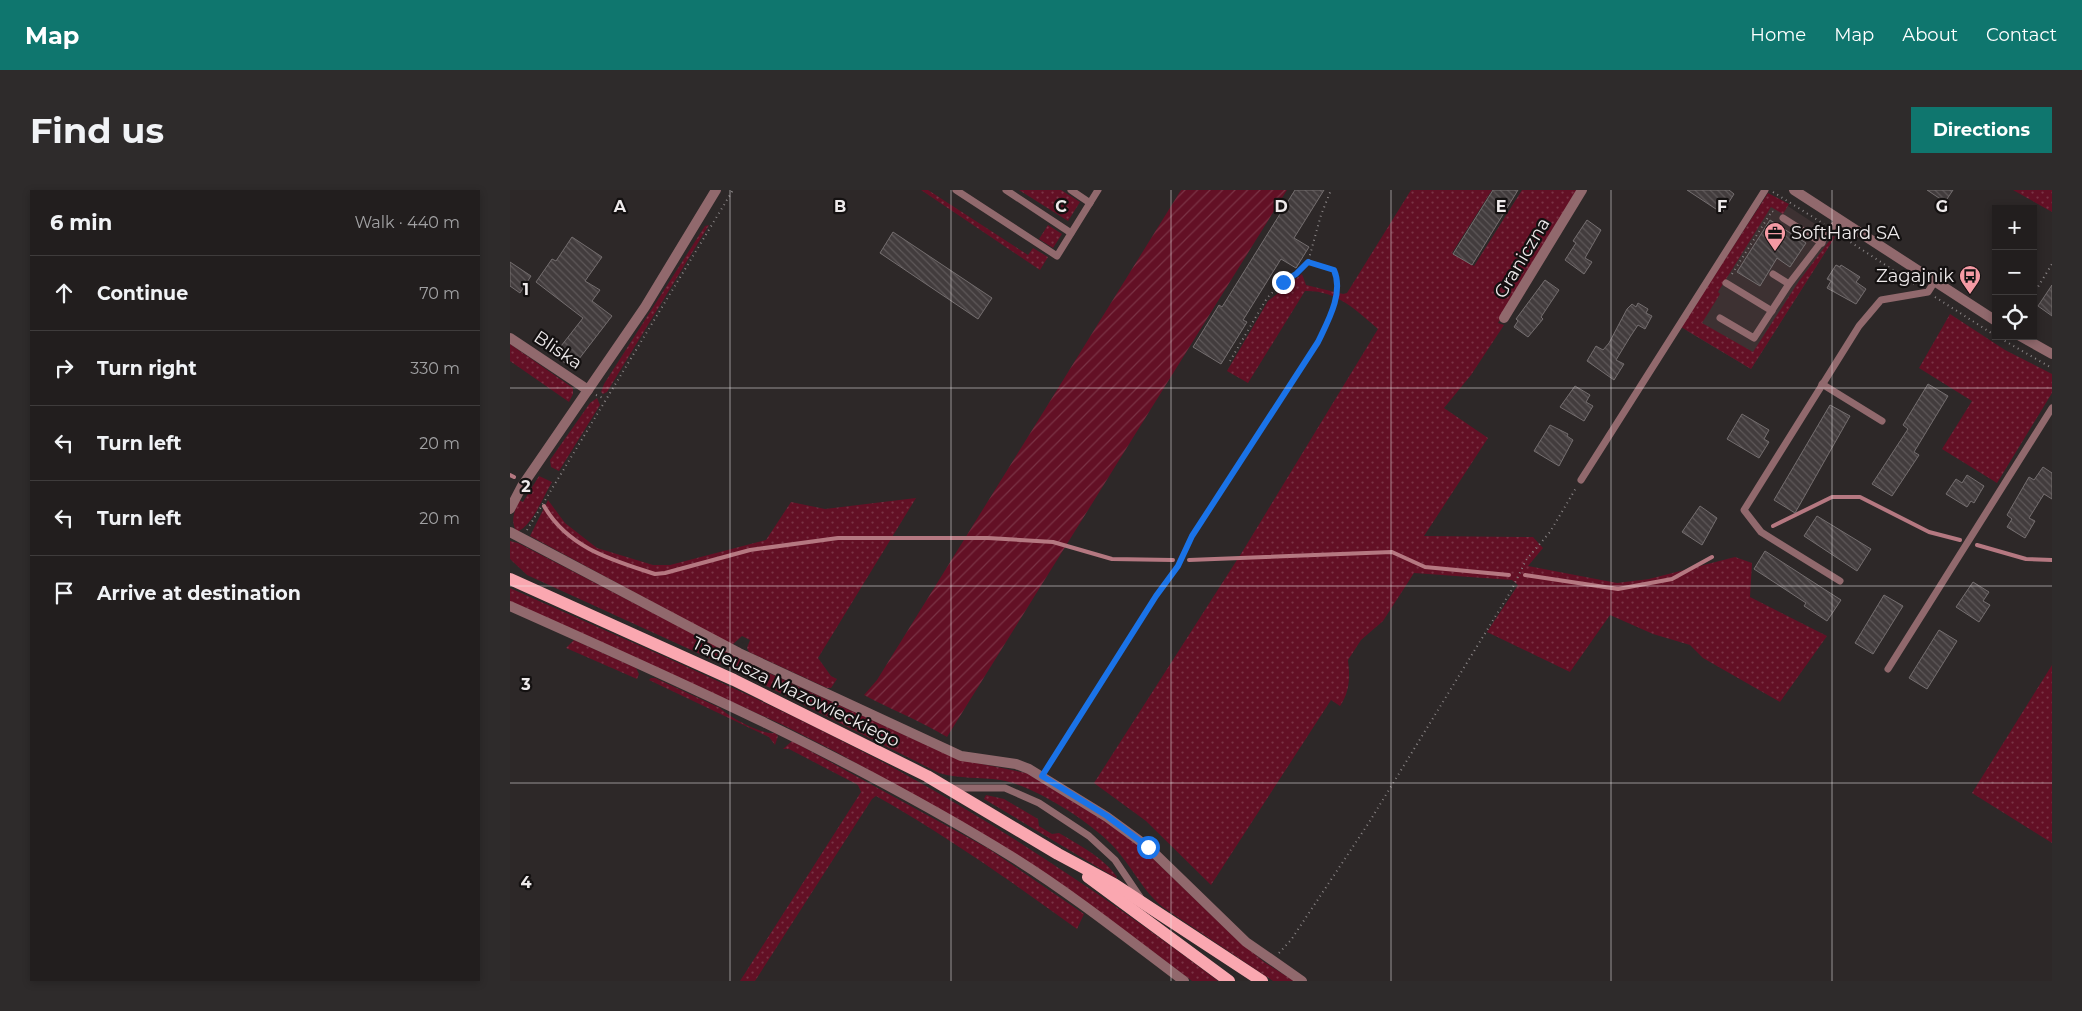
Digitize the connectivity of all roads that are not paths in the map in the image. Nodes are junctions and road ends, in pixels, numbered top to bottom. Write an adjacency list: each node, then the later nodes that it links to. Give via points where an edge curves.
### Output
1 (716, 190): 26 (street, via 645,307)
2 (956, 190): 12 (lane, via 1057,256)
3 (1006, 190): 12 (lane)
4 (1071, 190): 9 (lane)
5 (1098, 190): 9 (lane)
6 (1582, 190): 19 (street, Graniczna)
7 (1765, 190): 29 (lane)
8 (1794, 190): 11 (street)
9 (1090, 203): 12 (lane)
10 (1783, 218): 13 (lane)
11 (1838, 219): 13 (lane); 15 (street)
12 (1071, 233)
13 (1822, 243): 17 (lane)
14 (1773, 274): 17 (lane)
15 (1935, 282): 21 (street); 25 (lane, via 1928,292 1880,300 1859,326)
16 (1726, 283): 18 (lane)
17 (1789, 284): 18 (lane)
18 (1772, 311): 20 (lane, via 1754,338)
19 (1504, 318)
20 (1720, 318)
21 (1992, 318)
22 (510, 338): 26 (street, Bliska)
23 (2027, 340): 24 (street)
24 (2052, 354)
25 (1822, 384): 28 (lane); 33 (lane, via 1744,510 1761,532)
26 (588, 390): 30 (street, via 522,486)
27 (2052, 408): 35 (lane)
28 (1882, 421)
29 (1581, 480)
30 (510, 510)
31 (510, 532): 42 (street, via 739,653 961,756 1016,764 1042,776 1107,816 1148,847 1233,930 1268,960)
32 (512, 578): 36 (main road, Tadeusza Mazowieckiego, via 743,684 854,738)
33 (1840, 581)
34 (510, 606): 39 (street, via 785,732 882,783 1014,858)
35 (1888, 669)
36 (946, 788): 37 (main road, Tadeusza Mazowieckiego); 38 (lane, via 1005,788 1039,803 1089,836 1115,860)
37 (1058, 854): 38 (main road, Tadeusza Mazowieckiego); 40 (main road, Tadeusza Mazowieckiego)
38 (1145, 904): 41 (main road, Tadeusza Mazowieckiego)
39 (1184, 981)
40 (1229, 981)
41 (1262, 981)
42 (1302, 981)

